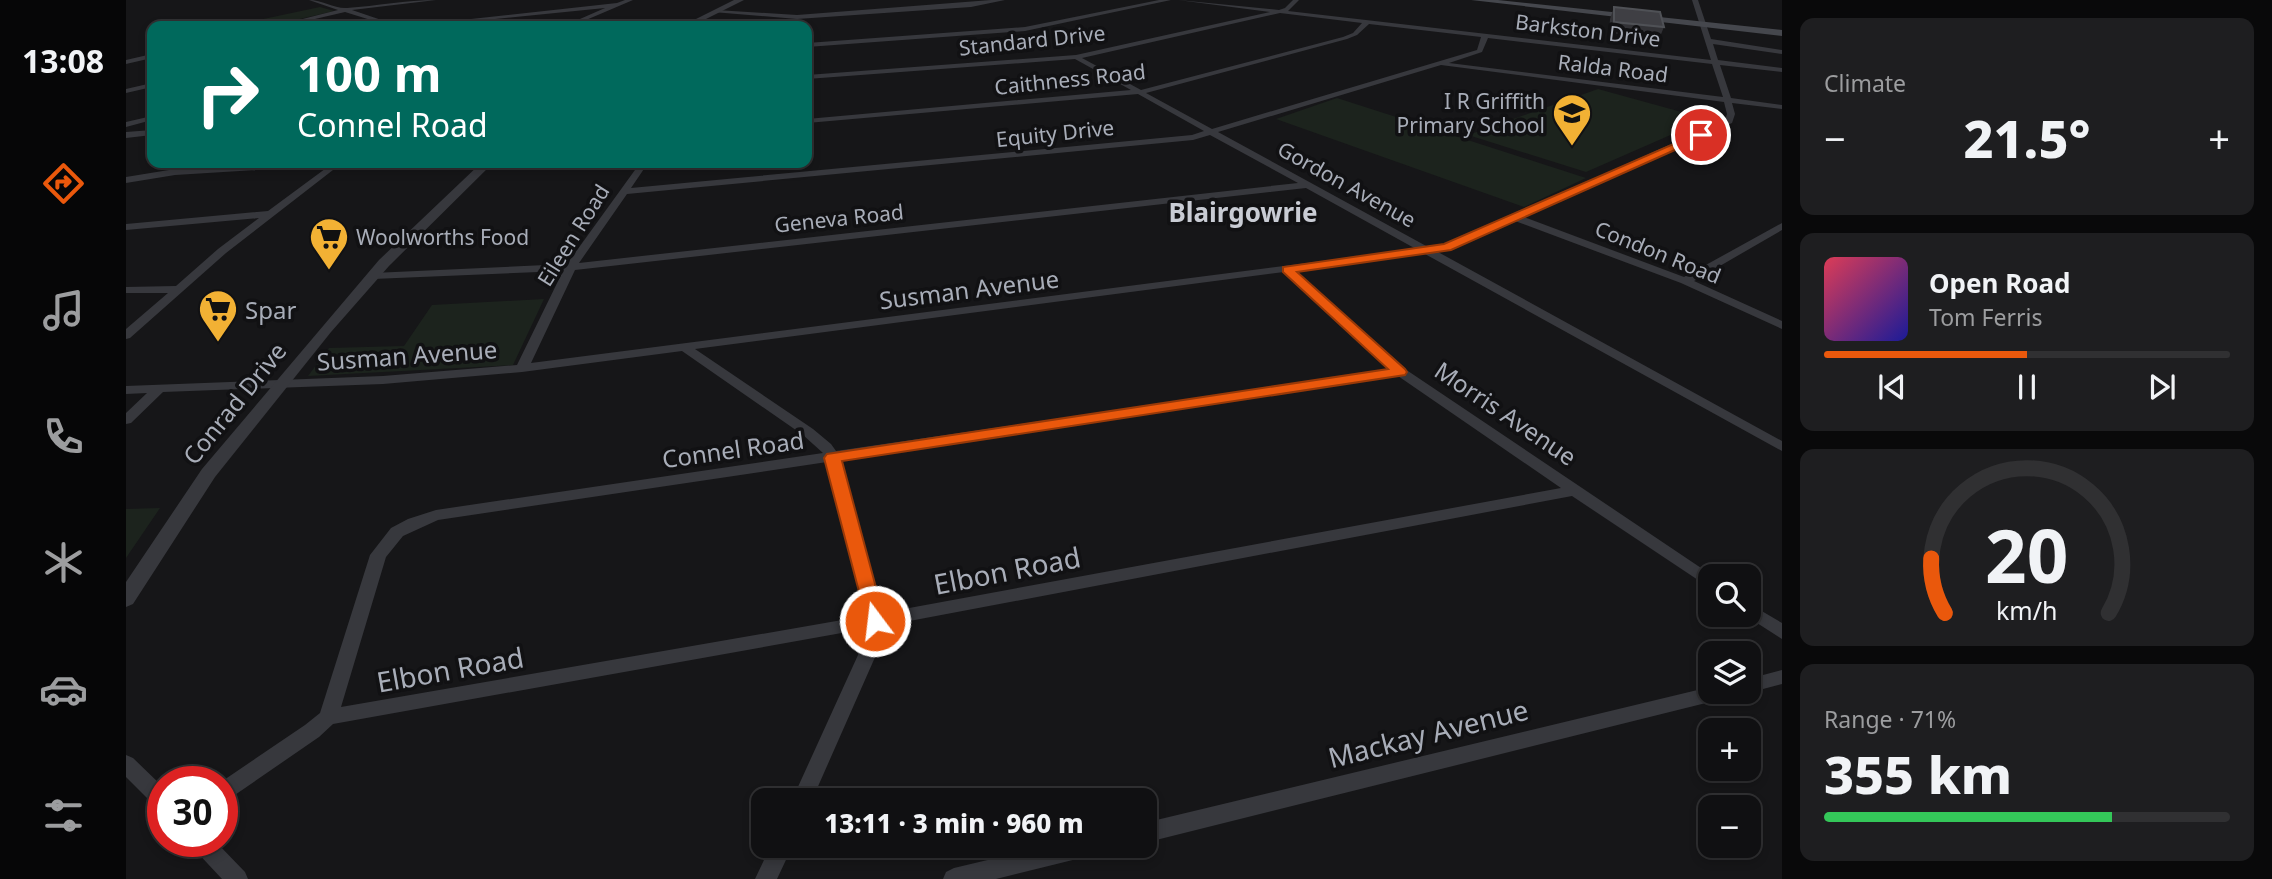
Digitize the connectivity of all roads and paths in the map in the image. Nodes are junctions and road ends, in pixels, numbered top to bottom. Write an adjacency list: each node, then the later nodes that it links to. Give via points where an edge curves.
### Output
1 (312, 0): 12 (street)
2 (433, 0): 12 (street)
3 (630, 0): 11 (street)
4 (740, 0): 13 (street)
5 (1002, 0): 13 (street, via 797,17)
6 (1168, 0): 25 (street, via 1025,29)
7 (1181, 0): 14 (street, Barkston Drive)
8 (1475, 0): 21 (main road)
9 (1695, 0): 21 (street)
10 (1295, 1): 14 (street, Standard Drive)
11 (617, 5): 17 (street); 18 (street)
12 (345, 11): 15 (street); 16 (street)
13 (716, 12): 19 (street)
14 (1280, 12): 20 (street, Barkston Drive); 29 (street, Standard Drive)
15 (300, 21)
16 (376, 21)
17 (459, 21)
18 (579, 21)
19 (697, 21)
20 (1367, 22): 23 (street, Barkston Drive); 38 (street, Caithness Road, via 1352,36)
21 (1704, 24): 22 (main road); 24 (street)
22 (1782, 33)
23 (1485, 36): 26 (street); 32 (street, Barkston Drive)
24 (1709, 42): 27 (street); 32 (street)
25 (812, 45)
26 (1480, 51): 31 (street, Equity Drive); 33 (street)
27 (1782, 52)
28 (147, 57): 30 (street)
29 (1076, 57): 35 (street, Standard Drive); 38 (street, Gordon Avenue)
30 (126, 62)
31 (1439, 63): 33 (street, Ralda Road); 44 (street, Equity Drive)
32 (1716, 63): 34 (street, Barkston Drive); 39 (street)
33 (1477, 68): 39 (street, Ralda Road)
34 (1782, 71)
35 (812, 77)
36 (147, 86): 37 (street)
37 (126, 91)
38 (1140, 92): 42 (street, Caithness Road); 44 (street, Gordon Avenue)
39 (1728, 100): 40 (street, Ralda Road); 55 (street, Susman Avenue, via 1731,117 1724,124)
40 (1782, 107)
41 (147, 119): 43 (street)
42 (812, 121)
43 (126, 125)
44 (1210, 131): 52 (street, Gordon Avenue); 53 (street, Equity Drive, via 1190,137)
45 (147, 133): 46 (street)
46 (126, 135)
47 (239, 168): 51 (street)
48 (331, 168): 54 (street)
49 (482, 168): 61 (street, Conrad Drive)
50 (640, 168): 53 (street, Eileen Road)
51 (126, 180)
52 (1308, 185): 58 (street, Gordon Avenue); 59 (street, Geneva Road)
53 (623, 192): 59 (street, Eileen Road)
54 (271, 214): 57 (street); 63 (street)
55 (1517, 218): 58 (street, Susman Avenue, via 1447,248); 62 (street, Condon Road)
56 (1782, 226): 62 (street)
57 (126, 227)
58 (1429, 251): 60 (street, Susman Avenue); 74 (street, Gordon Avenue)
59 (571, 267): 61 (street, Geneva Road); 68 (street, Eileen Road)
60 (1287, 269): 67 (street, Susman Avenue); 69 (street, Morris Avenue)
61 (373, 276): 70 (street, Conrad Drive)
62 (1685, 281): 65 (street, Condon Road)
63 (178, 289): 64 (street); 66 (street)
64 (126, 290)
65 (1782, 326)
66 (126, 335)
67 (684, 347): 68 (street, Susman Avenue); 75 (street, via 808,432)
68 (522, 368): 70 (street, Susman Avenue)
69 (1400, 372): 75 (street, Connel Road); 76 (street, Morris Avenue)
70 (281, 384): 71 (street, Susman Avenue); 78 (street, Conrad Drive, via 208,473)
71 (159, 389): 72 (street, Susman Avenue); 73 (street)
72 (126, 390)
73 (126, 420)
74 (1782, 447)
75 (833, 458): 80 (street); 85 (street, Connel Road, via 459,510 413,523 397,532 378,555)
76 (1576, 491): 77 (street, Morris Avenue); 80 (street, Elbon Road)
77 (1698, 574)
78 (126, 599)
79 (1761, 617): 81 (street)
80 (875, 621): 85 (street, Elbon Road); 89 (street, via 867,655)
81 (1782, 632)
82 (1782, 677): 83 (street)
83 (1761, 683)
84 (1698, 698): 90 (street, Mackay Avenue)
85 (328, 717): 87 (street, Elbon Road)
86 (126, 764): 88 (street)
87 (238, 782)
88 (147, 785)
89 (807, 788)
90 (1157, 830)
91 (216, 857): 94 (street)
92 (776, 858): 95 (street)
93 (1040, 858): 96 (street)
94 (237, 879)
95 (766, 879)
96 (954, 879)

